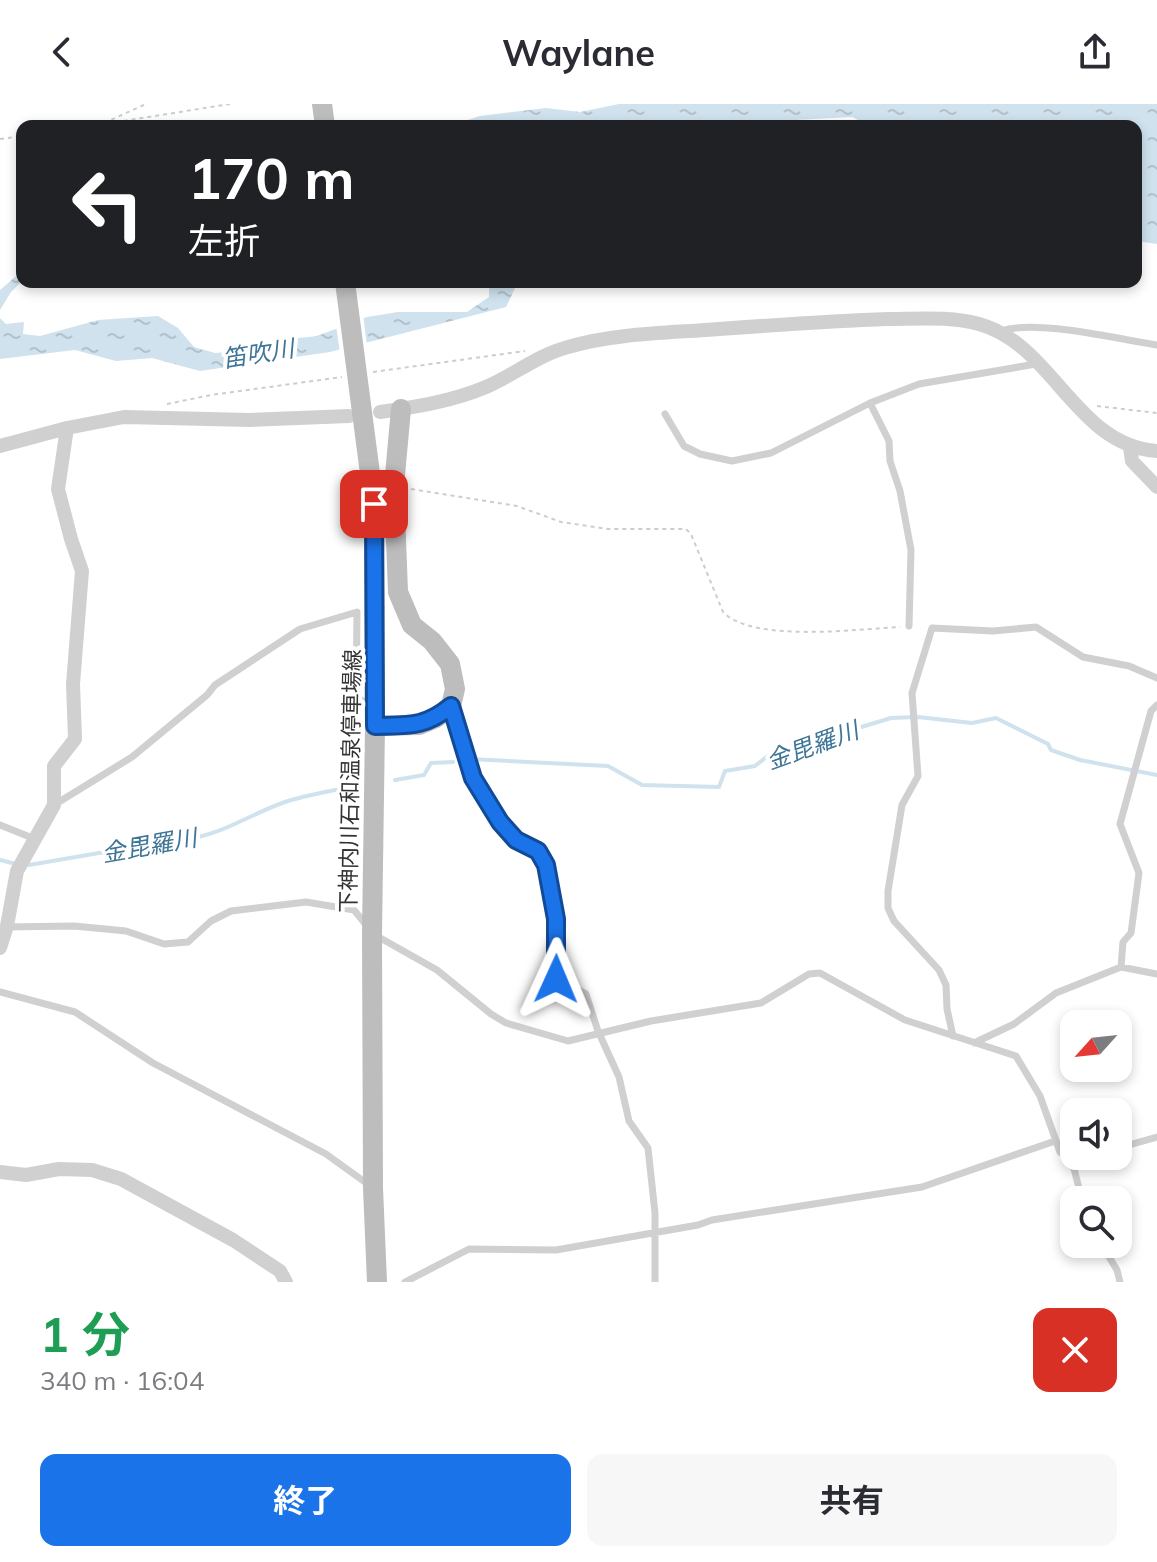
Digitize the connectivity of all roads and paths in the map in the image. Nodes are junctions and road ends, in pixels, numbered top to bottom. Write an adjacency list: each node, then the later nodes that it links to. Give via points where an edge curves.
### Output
1 (146, 104): 3 (path)
2 (230, 104): 4 (path)
3 (110, 120)
4 (130, 120)
5 (346, 288): 10 (main road, 下神内川石和温泉停車場線)
6 (999, 331): 7 (lane, via 1037,327); 9 (street); 14 (street, via 977,323 918,319 612,339 553,352 471,393)
7 (1157, 345)
8 (530, 350): 10 (path)
9 (1039, 364): 11 (lane, via 919,384); 20 (street, via 1113,439)
10 (358, 373): 12 (path); 28 (main road, 下神内川石和温泉停車場線, via 374,504)
11 (870, 403): 16 (lane, via 771,453 732,461 684,446); 24 (lane, via 889,441 911,550)
12 (161, 406)
13 (1096, 406): 15 (path)
14 (391, 410): 22 (main road)
15 (1157, 413)
16 (665, 414)
17 (349, 416): 18 (street, via 124,417)
18 (67, 428): 19 (street); 29 (street, via 58,489 82,571 73,684 75,739 54,766)
19 (0, 446)
20 (1130, 447): 21 (street); 23 (street, via 1132,461)
21 (1157, 451)
22 (394, 486): 24 (path, via 517,506 561,522 608,529 686,529 731,620 801,632); 27 (main road, via 398,592 412,625 450,664 455,689)
23 (1157, 487)
24 (909, 626)
25 (1157, 678): 39 (lane, via 1083,657 1036,627 932,628 912,693 918,776 902,805 888,908 939,970)
26 (1157, 705): 35 (lane, via 1120,824 1139,873)
27 (451, 706): 28 (main road, via 419,725); 38 (lane, via 473,778 500,822 516,840 538,851 546,865 556,919 556,979 586,994)
28 (375, 716): 29 (lane, via 356,697 357,612 300,629 215,685 132,757); 33 (main road, 下神内川石和温泉停車場線)
29 (54, 805): 31 (street)
30 (0, 825): 31 (lane)
31 (35, 839): 32 (street, via 17,871)
32 (4, 927): 33 (lane, via 126,931 164,944 188,942 231,911 306,902 354,910); 34 (street)
33 (372, 933): 38 (lane, via 437,970 506,1023 568,1041); 46 (main road, 下神内川石和温泉停車場線)
34 (0, 948)
35 (1121, 967): 36 (lane); 40 (lane, via 1056,993 1014,1024)
36 (1157, 974)
37 (0, 992): 46 (lane, via 75,1012 153,1063 326,1154)
38 (598, 1031): 39 (lane, via 761,1003 809,974 820,973 905,1020); 47 (lane, via 619,1077 629,1121 648,1148)
39 (953, 1036): 40 (lane)
40 (974, 1043): 42 (lane, via 1016,1056 1040,1096)
41 (1157, 1137): 43 (lane)
42 (1055, 1141): 44 (lane); 47 (lane, via 922,1187)
43 (1132, 1144)
44 (1060, 1152)
45 (0, 1172): 49 (street, via 92,1170 121,1179 233,1240 280,1271)
46 (373, 1188): 50 (main road, 下神内川石和温泉停車場線)
47 (656, 1231): 51 (lane, via 556,1250 469,1249); 52 (lane)
48 (1110, 1258): 53 (lane)
49 (286, 1282)
50 (377, 1282)
51 (405, 1282)
52 (655, 1282)
53 (1120, 1282)

